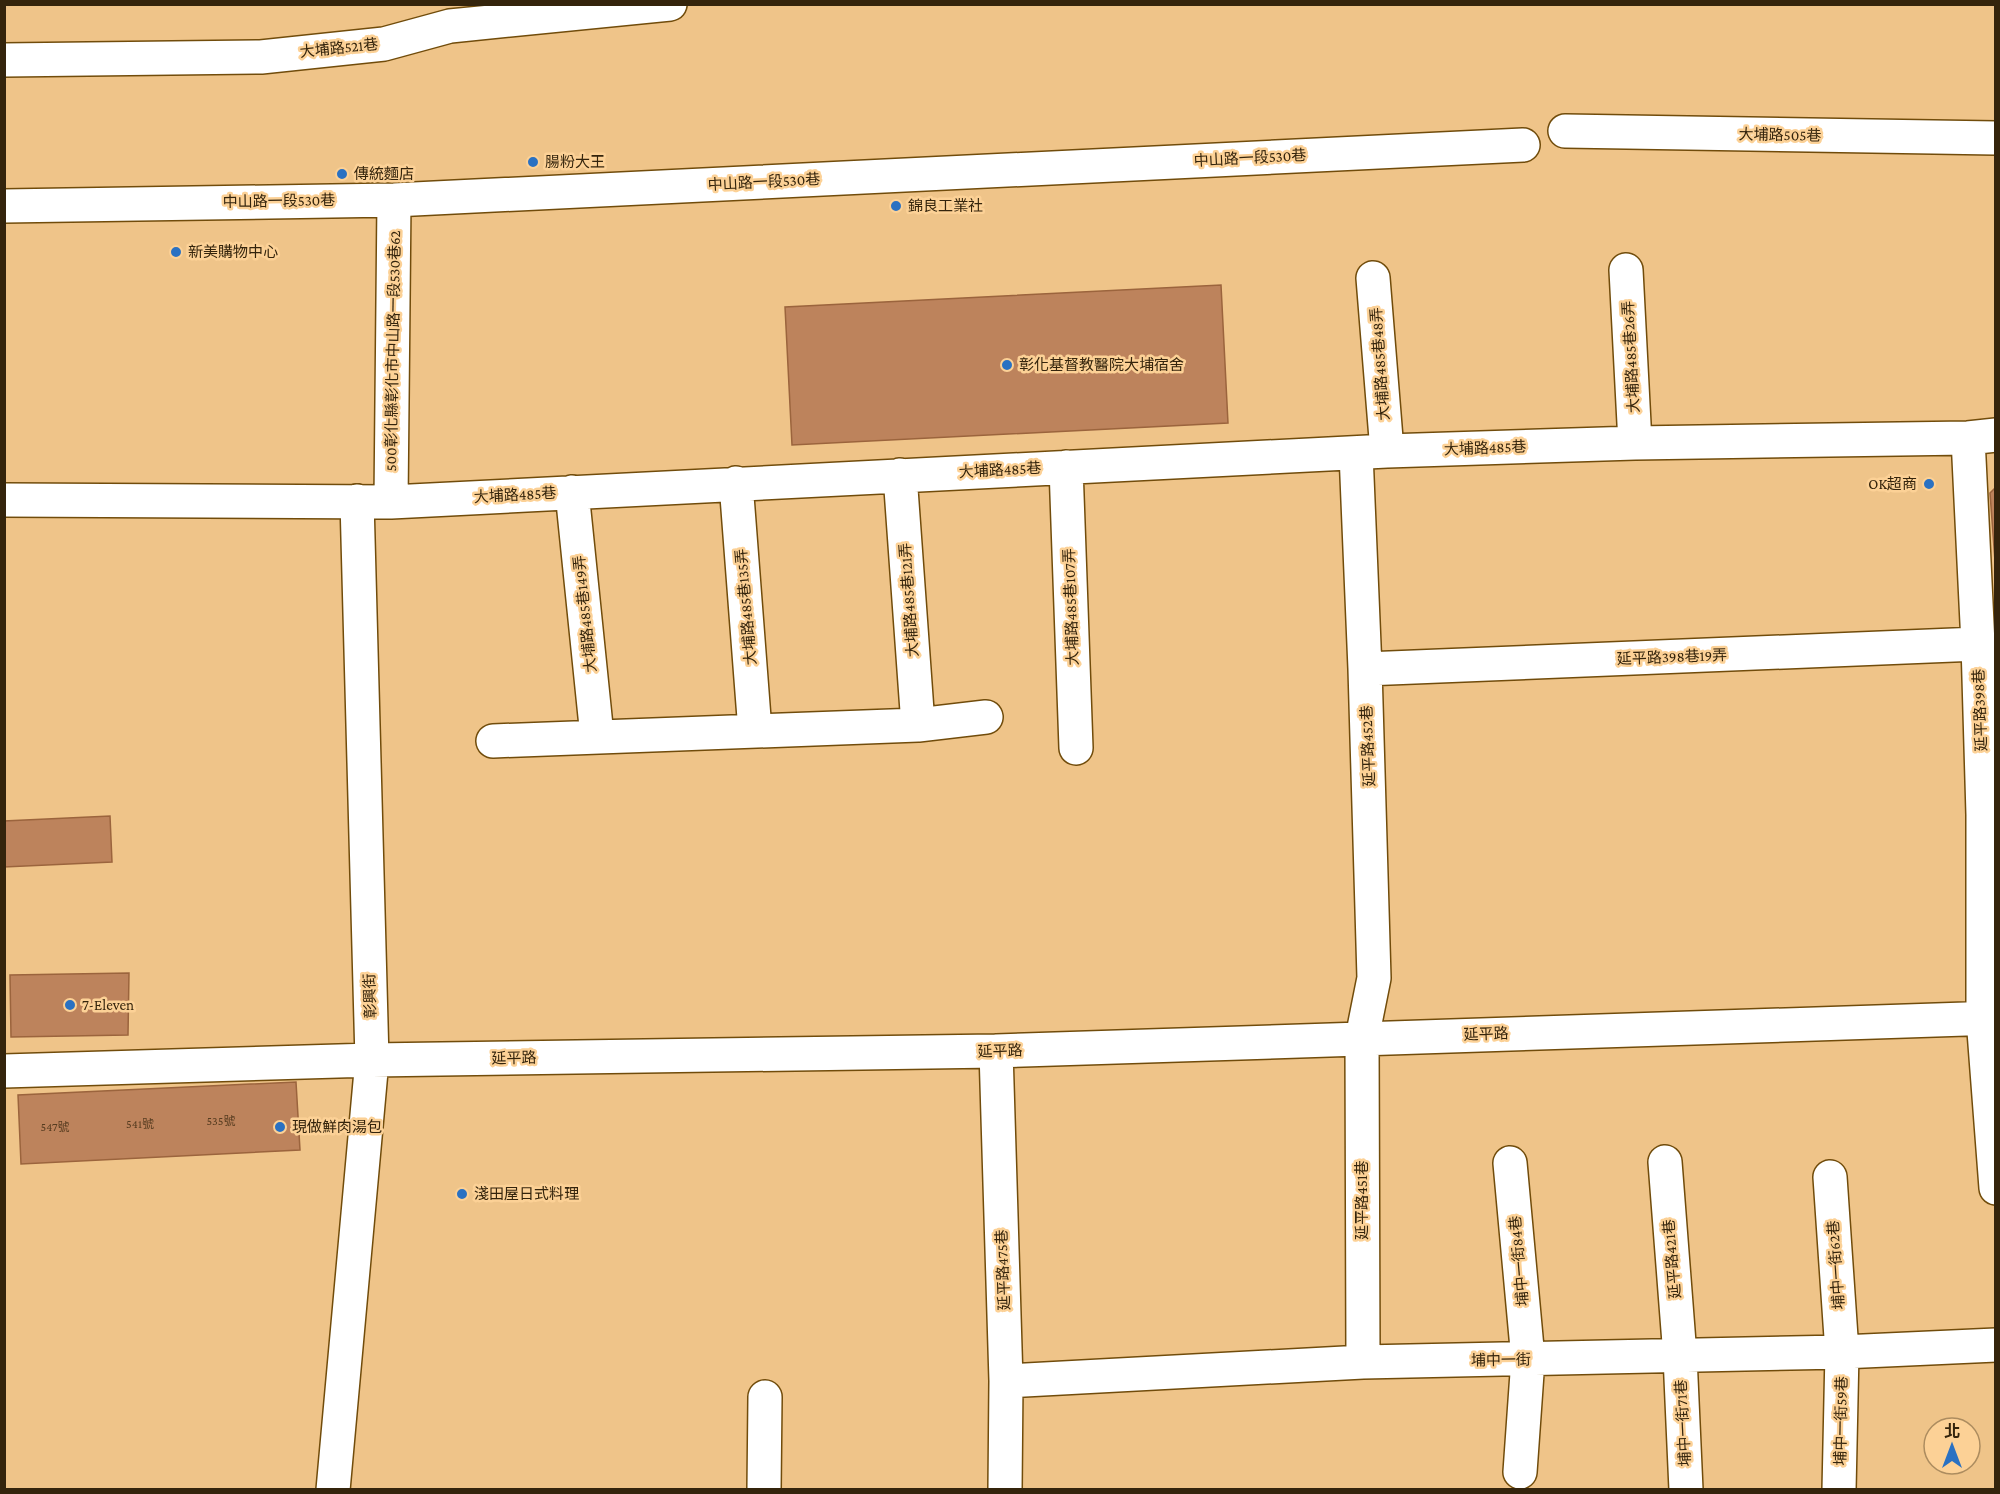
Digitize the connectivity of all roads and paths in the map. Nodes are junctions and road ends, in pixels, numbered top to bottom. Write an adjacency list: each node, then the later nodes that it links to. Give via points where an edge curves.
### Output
1 (670, 4): 2 (street, 大埔路521巷, via 450,26 384,44 261,57)
2 (4, 60)
3 (1565, 131): 4 (street, 大埔路505巷)
4 (1995, 138)
5 (1523, 145): 6 (street, 中山路一段530巷)
6 (394, 200): 7 (street, 中山路一段530巷); 19 (street, 500彰化縣彰化市中山路一段530巷62)
7 (4, 206)
8 (1626, 270): 11 (street, 大埔路485巷26弄)
9 (1373, 278): 12 (street, 大埔路485巷48弄)
10 (1982, 436): 11 (street, 大埔路485巷); 20 (street, 延平路398巷)
11 (1635, 444): 12 (street, 大埔路485巷)
12 (1371, 452): 13 (street, 大埔路485巷); 21 (street, 延平路452巷)
13 (1066, 467): 14 (street, 大埔路485巷); 27 (street, 大埔路485巷107弄)
14 (900, 475): 15 (street, 大埔路485巷); 23 (street, 大埔路485巷121弄)
15 (736, 483): 16 (street, 大埔路485巷); 24 (street, 大埔路485巷135弄)
16 (572, 492): 19 (street, 大埔路485巷); 25 (street, 大埔路485巷149弄)
17 (4, 500): 18 (street, 大埔路485巷)
18 (357, 501): 19 (street, 大埔路485巷); 31 (street, 彰興街)
19 (391, 502)
20 (1978, 644): 21 (street, 延平路398巷19弄); 28 (street, 延平路398巷)
21 (1365, 669): 29 (street, 延平路452巷, via 1374,978)
22 (986, 717): 23 (street)
23 (918, 725): 24 (street)
24 (756, 731): 25 (street)
25 (597, 736): 26 (street)
26 (493, 741)
27 (1076, 747)
28 (1989, 1018): 29 (street, 延平路); 36 (street, 延平路398巷)
29 (1362, 1038): 30 (street, 延平路); 41 (street, 延平路451巷)
30 (996, 1051): 31 (street, 延平路); 42 (street, 延平路475巷)
31 (372, 1060): 32 (street, 延平路); 45 (street, 彰興街)
32 (4, 1071)
33 (1665, 1162): 39 (street, 延平路421巷)
34 (1510, 1163): 40 (street, 埔中一街84巷)
35 (1830, 1177): 38 (street, 埔中一街62巷)
36 (1995, 1188)
37 (1995, 1345): 38 (street, 埔中一街)
38 (1842, 1352): 39 (street, 埔中一街); 49 (street, 埔中一街59巷)
39 (1680, 1356): 40 (street, 埔中一街); 48 (street, 埔中一街71巷)
40 (1528, 1359): 41 (street, 埔中一街); 44 (street, 埔中一街84巷)
41 (1363, 1362): 42 (street, 埔中一街)
42 (1006, 1381): 47 (street, 延平路475巷)
43 (765, 1397): 46 (street)
44 (1520, 1472)
45 (333, 1490)
46 (764, 1490)
47 (1005, 1490)
48 (1686, 1490)
49 (1839, 1490)

